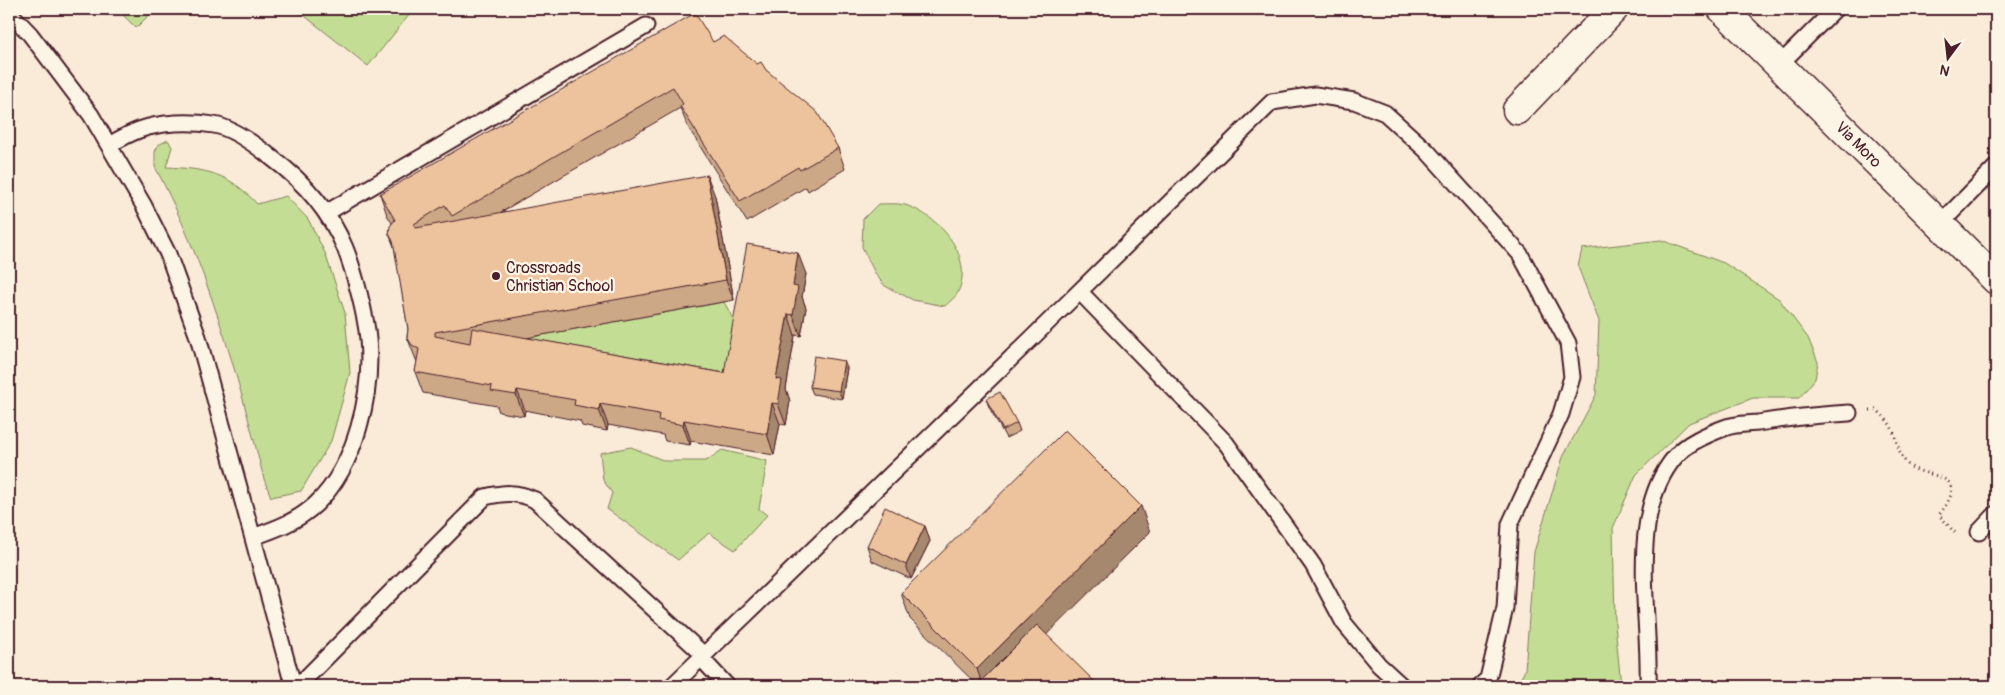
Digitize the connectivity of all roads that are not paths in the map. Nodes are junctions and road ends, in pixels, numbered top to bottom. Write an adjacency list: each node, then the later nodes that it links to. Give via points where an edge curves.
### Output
1 (1614, 9): 7 (street)
2 (1722, 9): 6 (street, Via Moro)
3 (1835, 9): 6 (lane)
4 (9, 12): 8 (lane, via 91,115)
5 (646, 26): 10 (lane)
6 (1779, 65): 11 (street, Via Moro)
7 (1517, 110)
8 (108, 145): 10 (lane, via 139,130 179,122 215,125 251,142 292,172); 17 (lane, via 168,254 198,336)
9 (1996, 166): 11 (lane)
10 (326, 212): 17 (lane, via 345,248 368,339 368,385 350,452 334,481 316,503 289,524)
11 (1940, 224): 12 (street, Via Moro)
12 (1996, 280)
13 (1080, 292): 18 (lane); 22 (lane, via 1226,443 1313,565 1344,623 1378,665); 23 (lane, via 1272,102 1315,95 1354,101 1385,113 1428,151 1520,254 1568,343 1572,377 1555,429 1510,524 1505,608 1488,679)
14 (1849, 413): 24 (lane, via 1726,427 1690,444 1676,456 1663,475 1646,520)
15 (1996, 514): 16 (lane)
16 (1979, 532)
17 (253, 537): 19 (lane, via 290,674)
18 (702, 657): 19 (lane, via 535,500 524,494 506,493 484,497); 20 (lane); 21 (lane)
19 (297, 686)
20 (672, 686)
21 (727, 686)
22 (1402, 686)
23 (1480, 686)
24 (1648, 686)

